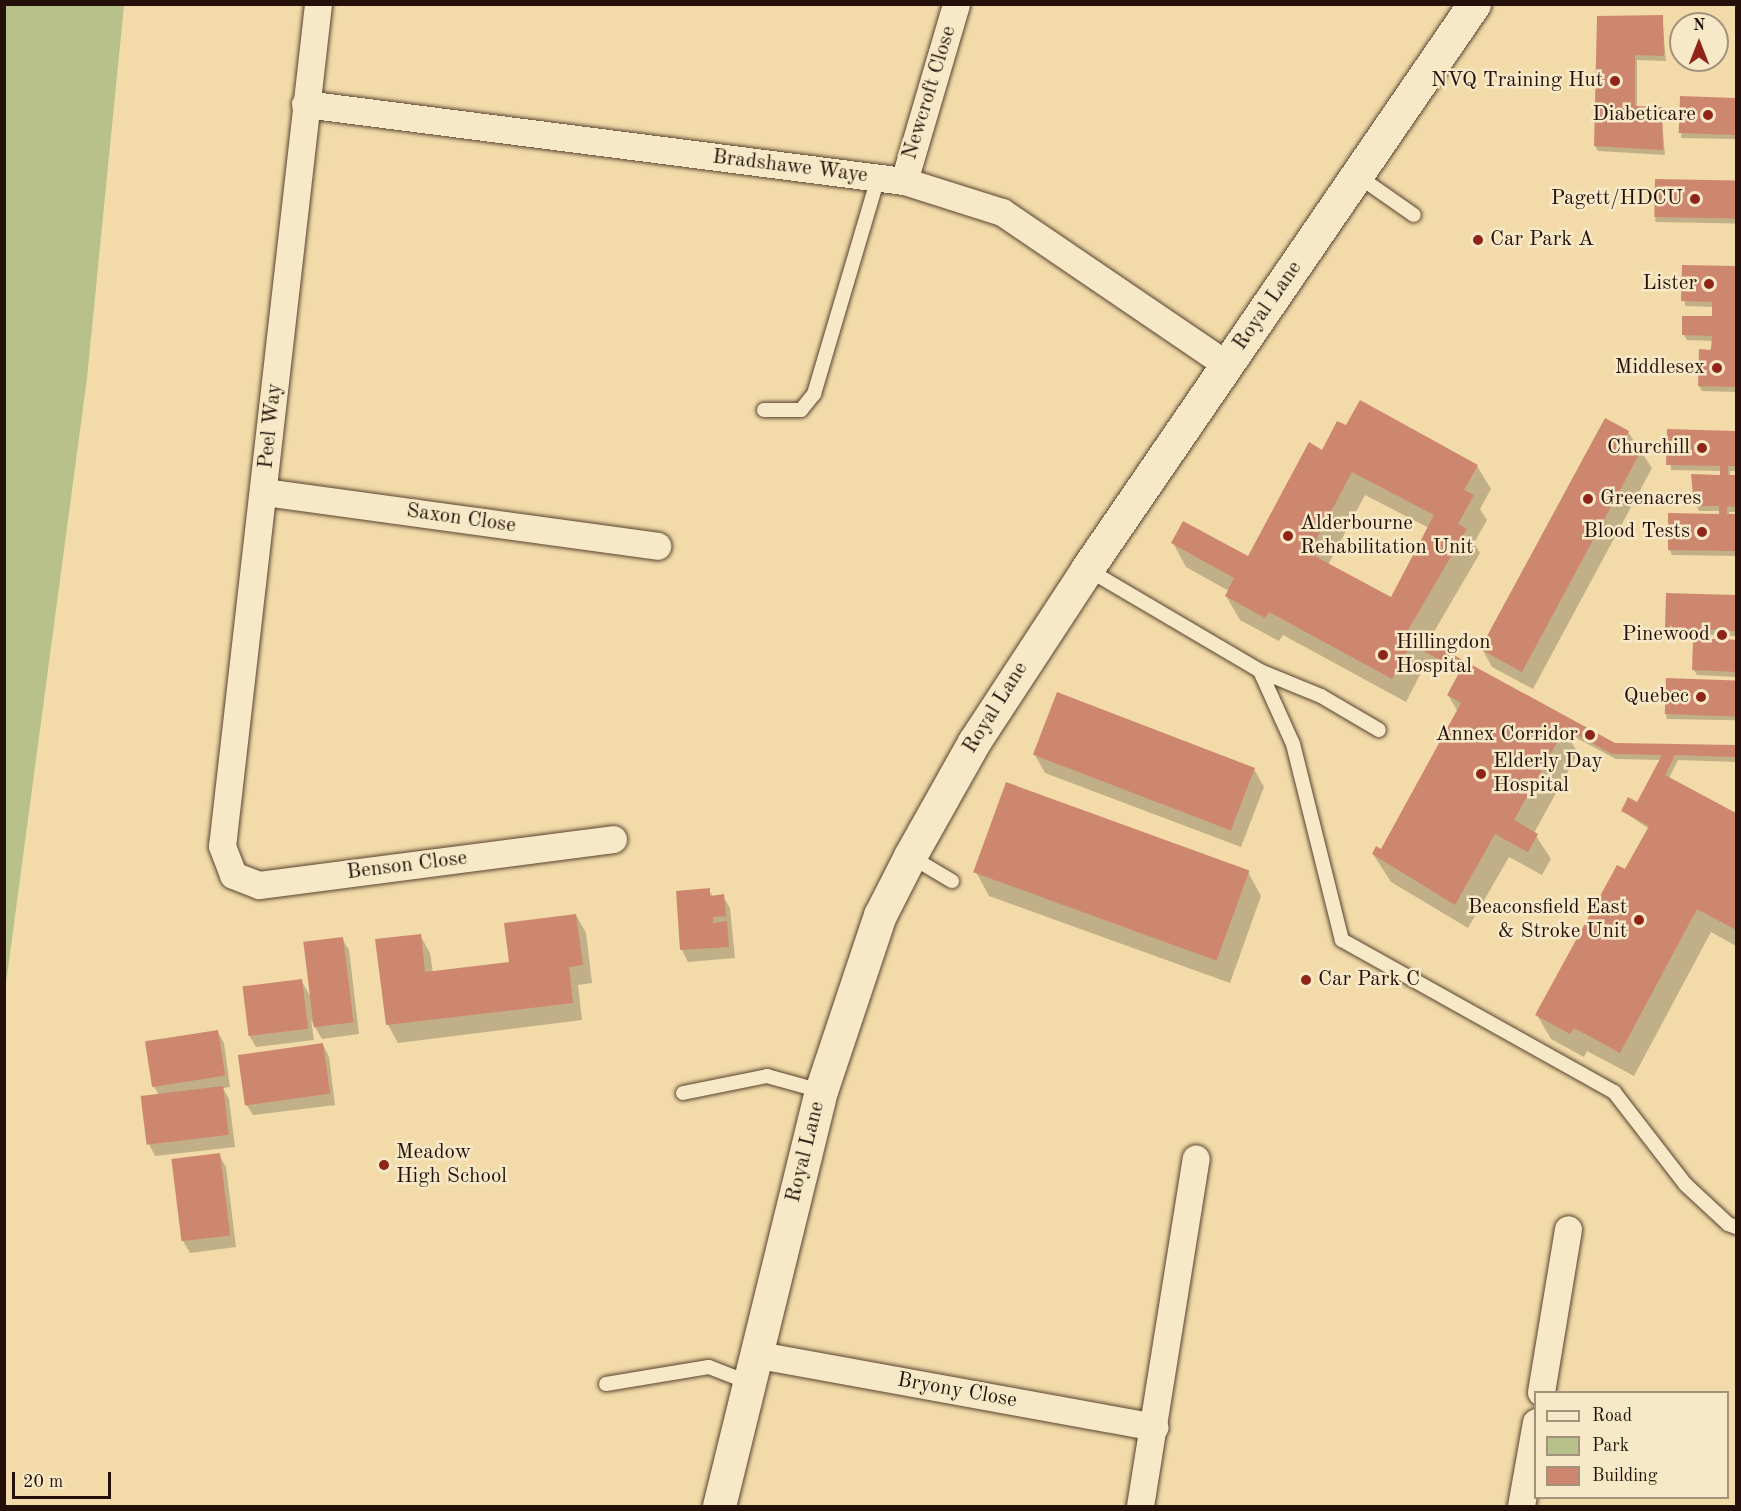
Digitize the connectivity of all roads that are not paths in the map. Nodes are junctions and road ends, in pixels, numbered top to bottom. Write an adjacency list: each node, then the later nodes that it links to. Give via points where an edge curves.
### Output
1 (318, 4): 4 (street, Peel Way)
2 (956, 4): 6 (street, Newcroft Close)
3 (1474, 4): 5 (street, Royal Lane)
4 (305, 104): 6 (street, Bradshawe Waye); 10 (street, Peel Way)
5 (1358, 176): 7 (lane); 8 (street, Royal Lane)
6 (891, 180): 8 (street, Bradshawe Waye, via 1002,212); 9 (lane, via 814,394 801,410)
7 (1414, 215)
8 (1227, 365): 12 (street, Royal Lane)
9 (764, 410)
10 (264, 492): 11 (street, Saxon Close); 16 (street, Peel Way)
11 (657, 546)
12 (1087, 569): 13 (lane); 17 (street, Royal Lane, via 974,742)
13 (1260, 671): 14 (lane, via 1321,696); 22 (lane, via 1293,744 1342,940 1614,1092 1684,1184 1728,1224)
14 (1379, 730)
15 (613, 839): 16 (street, Benson Close, via 259,885 232,875)
16 (222, 846)
17 (910, 856): 18 (lane); 19 (street, Royal Lane, via 880,915)
18 (952, 881)
19 (821, 1091): 20 (lane, via 768,1076); 24 (street, Royal Lane)
20 (683, 1093)
21 (1196, 1158): 27 (street)
22 (1737, 1227)
23 (1568, 1229): 26 (street)
24 (754, 1369): 25 (lane, via 709,1367); 27 (street, Bryony Close); 29 (street, Royal Lane)
25 (606, 1384)
26 (1541, 1391)
27 (1155, 1427): 30 (street)
28 (1534, 1433): 31 (street)
29 (718, 1506)
30 (1140, 1506)
31 (1521, 1506)

